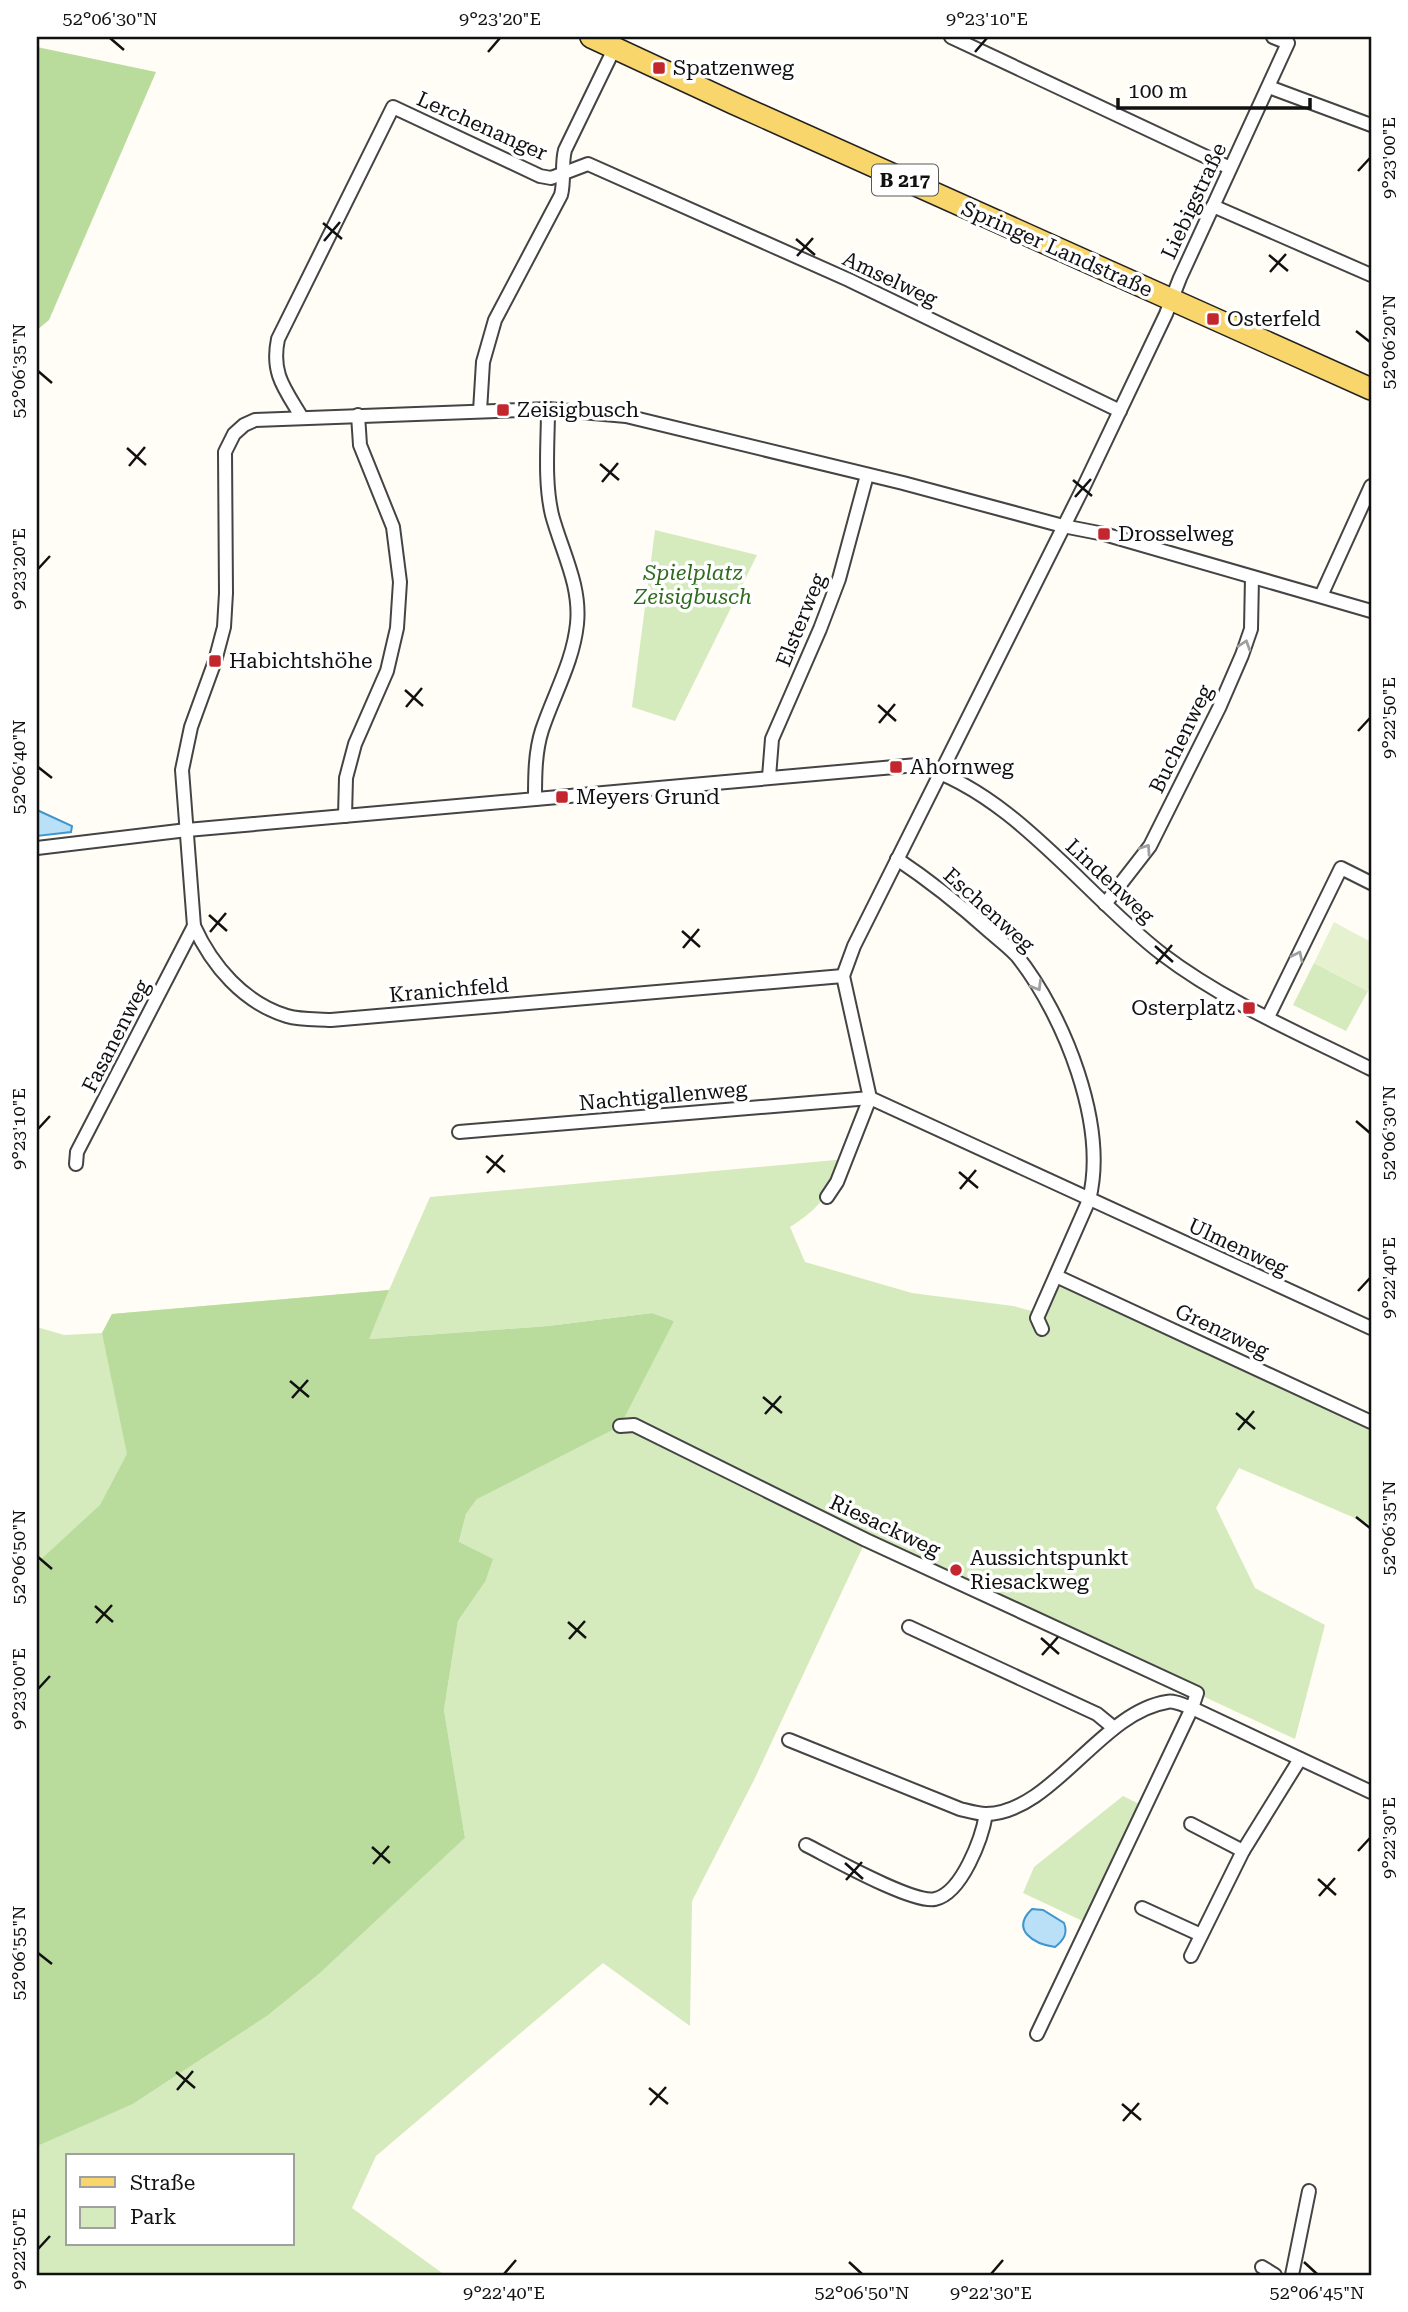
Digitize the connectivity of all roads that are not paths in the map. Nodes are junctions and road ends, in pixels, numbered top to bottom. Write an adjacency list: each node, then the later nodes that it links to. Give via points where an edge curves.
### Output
1 (591, 37): 4 (main road, Springer Landstraße / B 217)
2 (951, 37): 7 (street)
3 (1273, 37): 5 (street, Liebigstraße, via 1288,43)
4 (615, 47): 8 (street, via 565,150); 11 (main road, Springer Landstraße / B 217)
5 (1269, 87): 6 (street); 7 (street, Liebigstraße)
6 (1371, 125)
7 (1230, 168): 9 (street, Liebigstraße)
8 (563, 174): 14 (street, via 561,195 495,320 484,362); 15 (street, Amselweg, via 588,164 849,280); 17 (street, Lerchenanger, via 540,176 393,107 278,339 274,356 278,377)
9 (1213, 206): 10 (street); 11 (street, Liebigstraße)
10 (1371, 275)
11 (1171, 300): 12 (main road, Springer Landstraße / B 217); 15 (street)
12 (1371, 389)
13 (548, 409): 14 (street); 18 (street, via 626,416); 26 (street, via 548,491 577,599 577,624 570,661 541,733)
14 (480, 411): 16 (street)
15 (1120, 411): 20 (street)
16 (358, 415): 17 (street); 27 (street, via 360,445 393,527 400,582 397,628 387,671 355,744 346,778)
17 (301, 416): 28 (street, via 244,425 225,452 224,627 182,770)
18 (867, 475): 20 (street); 25 (street, Elsterweg, via 839,579 772,739)
19 (1371, 486): 22 (street)
20 (1063, 526): 21 (street); 24 (street)
21 (1252, 577): 22 (street); 32 (street, Buchenweg, one-way to 21, via 1150,846 1219,708 1251,629)
22 (1321, 596): 23 (street)
23 (1371, 611)
24 (940, 771): 25 (street, via 917,765); 30 (street); 32 (street, Lindenweg, via 986,799 1035,838)
25 (769, 777): 26 (street)
26 (535, 799): 27 (street)
27 (345, 816): 28 (street)
28 (187, 830): 29 (street); 33 (street, Kranichfeld)
29 (37, 848)
30 (897, 859): 34 (street); 41 (street, Eschenweg, one-way to 41, via 948,894 1015,954 1054,1015 1085,1102 1093,1147)
31 (1371, 883): 35 (street, one-way to 31, via 1341,868)
32 (1105, 904): 35 (street, Lindenweg, via 1194,977)
33 (194, 926): 34 (street, Kranichfeld, via 209,955 242,992 288,1017 307,1019); 39 (street, Fasanenweg, via 77,1152)
34 (843, 976): 37 (street)
35 (1268, 1017): 36 (street, Lindenweg)
36 (1371, 1069)
37 (870, 1098): 38 (street, Nachtigallenweg); 40 (street); 41 (street, Ulmenweg)
38 (459, 1132)
39 (76, 1164)
40 (827, 1198)
41 (1089, 1200): 42 (street); 43 (street, Ulmenweg)
42 (1056, 1276): 44 (street, via 1037,1318); 45 (street, Grenzweg)
43 (1371, 1328)
44 (1042, 1329)
45 (1371, 1422)
46 (620, 1426): 48 (street, Riesackweg, via 634,1425 866,1540 1178,1683 1197,1693)
47 (909, 1627): 49 (street, via 1097,1714)
48 (1192, 1708): 49 (street, via 1169,1701 1144,1709); 51 (street); 60 (street)
49 (1114, 1728): 53 (street, via 1048,1786 1019,1804)
50 (789, 1740): 53 (street, via 960,1809)
51 (1300, 1759): 52 (street); 56 (street)
52 (1371, 1792)
53 (986, 1814): 55 (street, via 975,1853 950,1891 938,1899 926,1900 887,1885)
54 (1191, 1824): 56 (street)
55 (806, 1845)
56 (1243, 1851): 58 (street)
57 (1142, 1908): 58 (street)
58 (1201, 1935): 59 (street)
59 (1191, 1956)
60 (1037, 2034)
61 (1309, 2191): 64 (street)
62 (1262, 2267): 63 (street)
63 (1275, 2275)
64 (1292, 2275)

